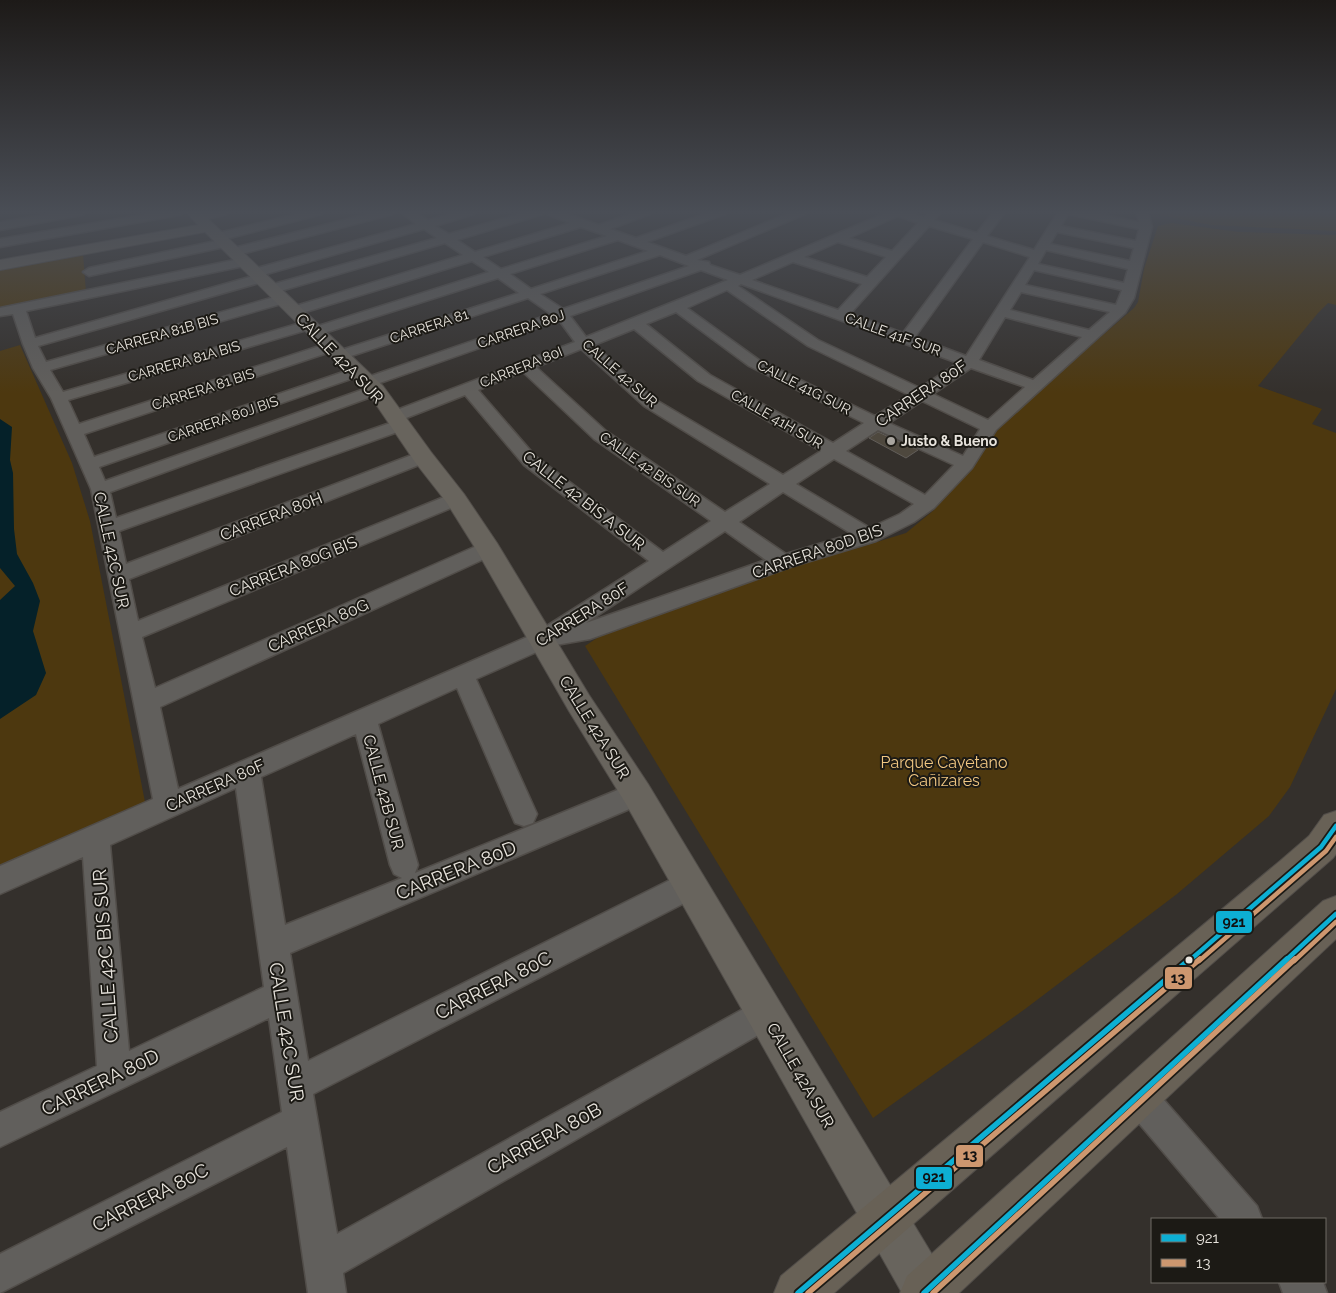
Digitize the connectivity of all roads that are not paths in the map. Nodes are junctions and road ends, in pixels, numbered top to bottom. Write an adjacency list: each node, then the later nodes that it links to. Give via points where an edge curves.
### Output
1 (89, 272): 22 (street)
2 (180, 272): 22 (street)
3 (206, 272): 35 (street)
4 (215, 272): 39 (street, CARRERA 81B BIS)
5 (256, 272): 31 (street, CALLE 42A SUR)
6 (594, 272): 23 (street, CARRERA 81)
7 (686, 272): 28 (street, CARRERA 80J)
8 (723, 272): 17 (street, CALLE 41F SUR)
9 (759, 272): 17 (street, CARRERA 80I)
10 (839, 272): 18 (street)
11 (879, 272): 18 (street)
12 (955, 272): 33 (street)
13 (1026, 272): 20 (street, CARRERA 80F)
14 (1084, 272): 21 (street)
15 (1133, 272): 21 (street, CARRERA 80D BIS)
16 (500, 273): 23 (street, CALLE 42 SUR); 31 (street, CARRERA 81A BIS)
17 (743, 279): 19 (street, CARRERA 80I); 29 (street, CALLE 41F SUR)
18 (870, 282): 29 (street)
19 (728, 286): 24 (street, CARRERA 80I); 43 (street, via 813,342)
20 (1017, 287): 26 (street); 27 (street, CARRERA 80F)
21 (1130, 288): 26 (street, CARRERA 80D BIS)
22 (91, 293): 25 (street)
23 (530, 293): 28 (street, CALLE 42 SUR); 36 (street, CARRERA 81)
24 (677, 307): 30 (street, CARRERA 80I); 46 (street, CALLE 41G SUR, via 754,363)
25 (9, 310): 35 (street, CALLE 42C SUR)
26 (1120, 310): 32 (street, CARRERA 80D BIS)
27 (1002, 312): 32 (street); 37 (street, CARRERA 80F)
28 (562, 315): 34 (street, CALLE 42 SUR); 40 (street, CARRERA 80J)
29 (842, 315): 33 (street, CALLE 41F SUR)
30 (635, 322): 34 (street, CARRERA 80I); 49 (street, CALLE 41H SUR, via 704,378)
31 (312, 328): 36 (street, CALLE 42A SUR); 44 (street, CARRERA 81A BIS)
32 (1092, 335): 41 (street, CARRERA 80D BIS)
33 (906, 339): 37 (street, CALLE 41F SUR)
34 (583, 343): 38 (street, CARRERA 80I); 53 (street, CALLE 42 SUR, via 650,403)
35 (30, 344): 39 (street, CALLE 42C SUR)
36 (336, 351): 40 (street, CALLE 42A SUR); 48 (street, CARRERA 81 BIS)
37 (970, 362): 41 (street, CALLE 41F SUR); 43 (street, CARRERA 80F)
38 (525, 366): 42 (street, CARRERA 80I); 57 (street, CALLE 42 BIS SUR, via 600,435)
39 (41, 368): 44 (street, CALLE 42C SUR)
40 (367, 382): 45 (street, CALLE 42A SUR); 52 (street, CARRERA 80J BIS); 54 (street, CARRERA 80J)
41 (1036, 386): 47 (street, CARRERA 80D BIS)
42 (468, 389): 45 (street, CARRERA 80I); 61 (street, CALLE 42 BIS A SUR, via 530,461)
43 (920, 395): 46 (street, CARRERA 80F); 47 (street)
44 (59, 398): 48 (street, CALLE 42C SUR)
45 (398, 421): 50 (street, CALLE 42A SUR); 58 (street, CARRERA 80I)
46 (876, 423): 49 (street, CARRERA 80F); 51 (street, CALLE 41G SUR)
47 (990, 427): 51 (street, CARRERA 80D BIS)
48 (75, 431): 52 (street, CALLE 42C SUR)
49 (834, 451): 53 (street, CARRERA 80F); 56 (street, CALLE 41H SUR)
50 (423, 458): 55 (street, CALLE 42A SUR); 63 (street, CARRERA 80H)
51 (966, 464): 56 (street, CARRERA 80D BIS)
52 (89, 465): 54 (street, CALLE 42C SUR)
53 (784, 484): 57 (street, CARRERA 80F); 59 (street, CALLE 42 SUR)
54 (100, 489): 58 (street, CALLE 42C SUR)
55 (456, 499): 60 (street, CALLE 42A SUR); 64 (street, CARRERA 80G BIS)
56 (927, 504): 59 (street, CARRERA 80D BIS, via 907,518)
57 (726, 521): 61 (street, CARRERA 80F); 62 (street, CALLE 42 BIS SUR)
58 (108, 528): 63 (street, CALLE 42C SUR)
59 (869, 536): 62 (street, CARRERA 80D BIS)
60 (488, 549): 65 (street, CALLE 42A SUR); 67 (street, CARRERA 80G)
61 (663, 562): 65 (street, CARRERA 80F)
62 (783, 562): 65 (street, CARRERA 80D BIS, via 582,633)
63 (118, 575): 64 (street, CALLE 42C SUR)
64 (130, 633): 67 (street, CALLE 42C SUR)
65 (542, 640): 66 (street, CARRERA 80F); 70 (street, CALLE 42A SUR)
66 (463, 675): 68 (street, CARRERA 80F); 72 (street)
67 (147, 702): 71 (street, CALLE 42C SUR)
68 (364, 719): 69 (street, CARRERA 80F); 75 (street, CALLE 42B SUR)
69 (247, 770): 71 (street, CARRERA 80F); 79 (street, CALLE 42C SUR)
70 (637, 794): 77 (street, CALLE 42A SUR); 79 (street, CARRERA 80D)
71 (168, 806): 74 (street, CARRERA 80F)
72 (524, 814)
73 (1336, 826): 88 (main road, via 1321,847 1292,873)
74 (96, 838): 76 (street, CARRERA 80F); 82 (street, CALLE 42C BIS SUR)
75 (404, 865)
76 (0, 880)
77 (690, 885): 81 (street, CALLE 42A SUR); 83 (street, CARRERA 80C)
78 (1336, 914): 84 (main road)
79 (274, 945): 80 (street, CALLE 42C SUR)
80 (282, 995): 82 (street, CARRERA 80D); 83 (street, CALLE 42C SUR)
81 (765, 1014): 88 (street, CALLE 42A SUR); 90 (street, CARRERA 80B)
82 (114, 1075): 86 (street, CARRERA 80D)
83 (295, 1085): 85 (street, CALLE 42C SUR)
84 (1138, 1096): 87 (street); 92 (main road)
85 (301, 1120): 89 (street, CARRERA 80C); 90 (street, CALLE 42C SUR)
86 (0, 1130)
87 (1243, 1218)
88 (885, 1220): 92 (street, CALLE 42A SUR); 93 (main road)
89 (0, 1274)
90 (325, 1278)
91 (1299, 1283): 94 (street)
92 (926, 1292)
93 (798, 1293)
94 (1308, 1293)

